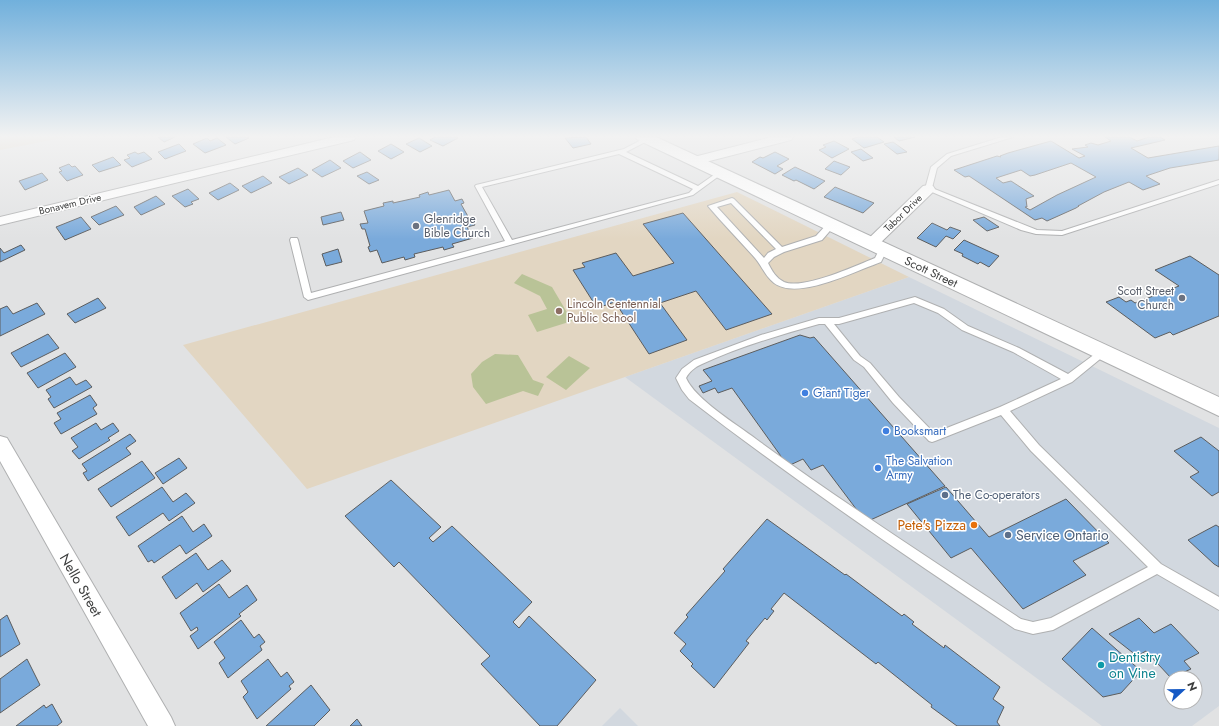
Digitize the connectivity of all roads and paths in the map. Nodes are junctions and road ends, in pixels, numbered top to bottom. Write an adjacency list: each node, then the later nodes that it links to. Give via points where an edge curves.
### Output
1 (209, 171): 10 (street, Bonavem Drive)
2 (539, 171): 13 (lane, via 478,186)
3 (661, 171): 8 (lane)
4 (715, 171): 6 (main road, Scott Street)
5 (933, 171): 9 (lane, Tabor Drive)
6 (720, 173): 8 (lane); 11 (main road, Scott Street)
7 (1219, 182): 9 (lane, via 1062,233 1036,232)
8 (699, 189): 13 (lane, via 691,194)
9 (928, 189): 14 (street, Tabor Drive)
10 (0, 221)
11 (831, 225): 14 (main road, Scott Street); 15 (lane, via 819,238)
12 (294, 240): 13 (lane, via 308,297)
13 (510, 243)
14 (877, 247): 16 (lane, via 878,260 807,286 785,286 770,276); 18 (main road, Scott Street)
15 (781, 250): 16 (lane, via 771,255); 16 (lane, via 732,200 712,206)
16 (764, 263)
17 (828, 321): 19 (lane, via 839,321 915,300 941,311 965,328 1016,350); 21 (lane, via 857,358 932,438); 23 (lane, via 819,321 764,338 697,362 684,371 681,378 692,396 777,460 1019,625 1034,628 1053,624)
18 (1102, 352): 19 (lane); 20 (main road, Scott Street)
19 (1069, 379): 21 (lane)
20 (1219, 407)
21 (1003, 410): 23 (lane, via 1036,448)
22 (0, 444): 25 (street, Nello Street)
23 (1158, 568): 24 (lane)
24 (1219, 604)
25 (162, 726)

